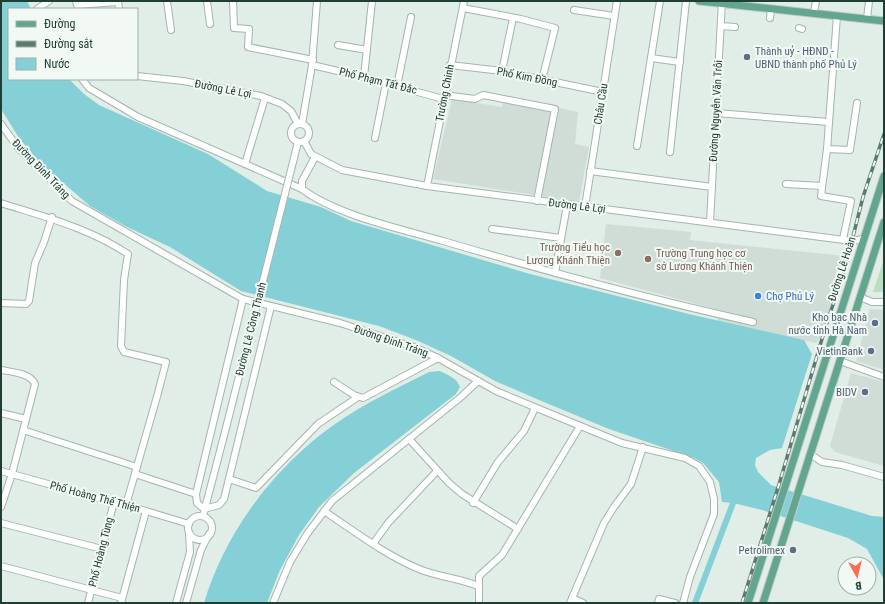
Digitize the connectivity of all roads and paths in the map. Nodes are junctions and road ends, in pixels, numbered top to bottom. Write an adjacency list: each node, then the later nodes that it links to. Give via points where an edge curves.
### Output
1 (49, 1): 17 (street)
2 (76, 1): 3 (street, via 77,5)
3 (118, 1)
4 (167, 1): 32 (street)
5 (207, 1): 29 (street)
6 (233, 1): 36 (street, Phố Phạm Tất Đắc, via 234,28 248,29 248,47)
7 (317, 1): 36 (street)
8 (372, 1): 34 (street)
9 (464, 1): 18 (street, Trường Chinh)
10 (617, 1): 22 (street, Châu Cầu)
11 (660, 1): 35 (street)
12 (686, 1): 37 (street)
13 (700, 1): 16 (main road)
14 (816, 1): 21 (street)
15 (869, 1): 27 (street)
16 (722, 2): 19 (main road); 30 (street, Đường Nguyễn Văn Trỗi)
17 (38, 8)
18 (463, 8): 25 (street); 38 (street, Trường Chinh)
19 (771, 9): 21 (main road); 26 (street)
20 (574, 10): 22 (street)
21 (814, 14): 23 (main road)
22 (614, 16): 46 (street, Châu Cầu)
23 (837, 16): 27 (main road); 51 (street)
24 (411, 17): 45 (street)
25 (513, 18): 39 (street); 43 (street, via 555,28)
26 (770, 18)
27 (867, 19): 28 (main road)
28 (884, 21)
29 (210, 24)
30 (721, 26): 31 (street); 50 (street, Đường Nguyễn Văn Trỗi)
31 (735, 27)
32 (171, 30)
33 (338, 45): 34 (street)
34 (367, 50): 41 (street)
35 (651, 58): 37 (street); 56 (street)
36 (312, 62): 41 (street, Phố Phạm Tất Đắc); 52 (street)
37 (680, 62): 58 (street)
38 (450, 65): 39 (street, Phố Kim Đồng); 47 (street, Trường Chinh)
39 (502, 71): 43 (street, Phố Kim Đồng)
40 (138, 76): 48 (street, Đường Lê Lợi, via 183,81)
41 (364, 77): 44 (street, Phố Phạm Tất Đắc)
42 (83, 80): 60 (street, via 89,88 138,117)
43 (542, 80): 46 (street, Phố Kim Đồng)
44 (386, 83): 45 (street, Phố Phạm Tất Đắc); 54 (street)
45 (397, 86): 47 (street, Phố Phạm Tất Đắc)
46 (603, 92): 61 (street, Châu Cầu)
47 (444, 97): 64 (street, Trường Chinh); 68 (street, Phố Phạm Tất Đắc, via 475,99 483,95 555,109)
48 (265, 98): 52 (street, Đường Lê Lợi, via 282,104 291,111); 60 (street)
49 (857, 103): 57 (street, via 850,150)
50 (716, 113): 51 (street); 66 (street, Đường Nguyễn Văn Trỗi)
51 (829, 122): 57 (street)
52 (300, 124): 55 (street, via 306,126 309,131 308,137); 55 (street, via 293,127 291,133 293,139)
53 (2, 130): 82 (street, Đường Đinh Tráng, via 40,172 72,201)
54 (375, 138)
55 (301, 141): 59 (street, Đường Lê Lợi); 114 (street, Đường Lê Công Thanh, bridge, via 292,166)
56 (637, 146)
57 (827, 148): 65 (street)
58 (670, 152)
59 (315, 157): 64 (street, Đường Lê Lợi, via 342,170); 67 (street, via 302,181)
60 (245, 164): 67 (street)
61 (590, 171): 66 (street); 71 (street, Châu Cầu)
62 (884, 176): 78 (main road, Đường Lê Hoàn)
63 (786, 184): 65 (street)
64 (427, 186): 68 (street, Đường Lê Lợi)
65 (822, 186): 77 (street, via 820,196 850,201)
66 (712, 187): 73 (street, Đường Nguyễn Văn Trỗi)
67 (302, 189): 80 (street, via 314,197 366,219)
68 (537, 201): 70 (street, Đường Lê Lợi)
69 (1, 203): 72 (street)
70 (568, 205): 71 (street, Đường Lê Lợi); 76 (street)
71 (585, 207): 73 (street, Đường Lê Lợi)
72 (52, 218): 84 (street, via 35,263 29,301 26,304); 103 (street, via 88,231 128,254 124,280 121,346 124,352 166,362)
73 (710, 222): 77 (street, Đường Lê Lợi)
74 (884, 222): 79 (main road)
75 (492, 229): 76 (street)
76 (561, 238): 80 (street)
77 (843, 239): 78 (street, Đường Lê Lợi)
78 (863, 239): 79 (main road); 101 (main road, Đường Lê Hoàn)
79 (877, 243): 81 (main road)
80 (555, 273): 86 (street)
81 (860, 298): 83 (street); 88 (main road)
82 (243, 299): 85 (street, Đường Đinh Tráng); 109 (street)
83 (884, 302)
84 (1, 303)
85 (271, 306): 87 (street, Đường Đinh Tráng, via 340,323 414,347); 108 (street)
86 (753, 322)
87 (438, 358): 91 (street, Đường Đinh Tráng); 93 (street, via 367,396)
88 (840, 361): 90 (street); 102 (main road)
89 (1, 370): 96 (street, via 26,376 34,382)
90 (884, 377)
91 (478, 381): 94 (street, Đường Đinh Tráng); 99 (street)
92 (334, 382): 93 (street)
93 (358, 398): 108 (street, via 318,424 256,488)
94 (535, 408): 97 (street, Đường Đinh Tráng); 111 (street, via 524,431 498,462)
95 (1, 412): 96 (street)
96 (26, 419): 98 (street)
97 (580, 426): 100 (street, Đường Đinh Tráng, via 622,443); 120 (street)
98 (23, 430): 103 (street); 106 (street)
99 (409, 439): 104 (street); 116 (street, via 332,501)
100 (643, 447): 129 (street, via 631,484 604,523); 138 (street, Đường Đinh Tráng, via 685,458 699,466 710,482 714,514)
101 (796, 450): 102 (main road); 139 (main road, Đường Lê Hoàn)
102 (810, 454): 107 (street, via 822,462); 140 (main road)
103 (136, 470): 109 (street); 112 (street)
104 (438, 471): 111 (street); 123 (street, via 388,523)
105 (1, 472): 106 (street, Phố Hoàng Thế Thiện)
106 (12, 474): 110 (street, Phố Hoàng Thế Thiện); 113 (street)
107 (884, 477)
108 (230, 479): 114 (street, via 220,505)
109 (196, 494): 114 (street, via 197,503)
110 (114, 502): 112 (street, Phố Hoàng Thế Thiện); 124 (street, Phố Hoàng Tùng)
111 (473, 502): 120 (street)
112 (126, 505): 115 (street, Phố Hoàng Thế Thiện)
113 (1, 507)
114 (204, 509): 117 (street, Đường Lê Công Thanh)
115 (146, 511): 119 (street, Phố Hoàng Thế Thiện); 128 (street)
116 (324, 511): 123 (street); 133 (street, via 290,562)
117 (203, 516): 119 (street, via 196,517); 122 (street, via 211,523)
118 (1, 523): 124 (street)
119 (189, 524): 121 (street)
120 (518, 529): 126 (street, via 500,558 478,576)
121 (190, 533): 122 (street, via 199,539); 131 (street, via 190,552)
122 (210, 534): 132 (street, via 201,550)
123 (373, 544): 126 (street, via 419,569)
124 (102, 550): 127 (street, Phố Hoàng Tùng)
125 (1, 566): 127 (street)
126 (478, 586): 134 (street)
127 (92, 591): 128 (street); 130 (street, Phố Hoàng Tùng)
128 (122, 600)
129 (571, 600): 135 (street)
130 (88, 603)
131 (176, 603)
132 (186, 603)
133 (273, 603)
134 (479, 603)
135 (583, 603)
136 (658, 603): 137 (street, via 659,599)
137 (675, 603)
138 (683, 603)
139 (748, 603)
140 (763, 603)

